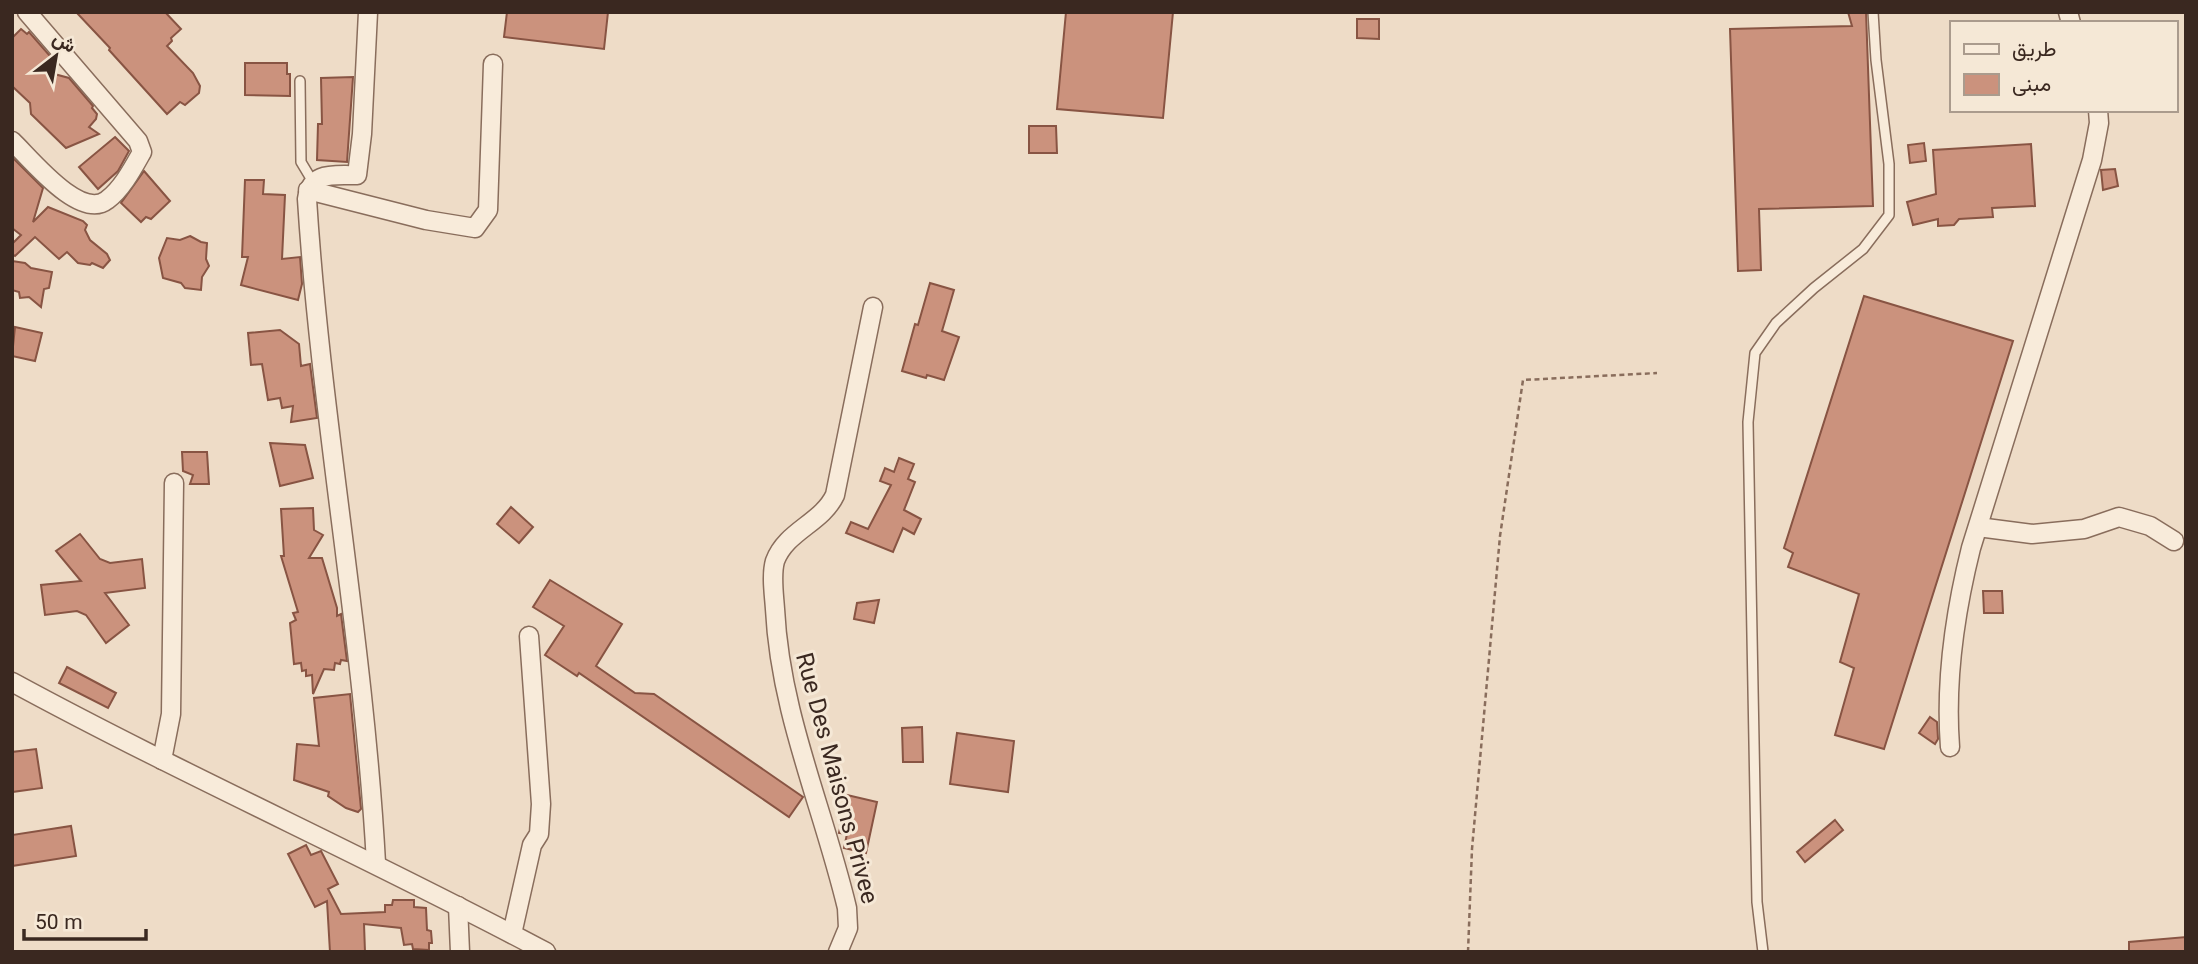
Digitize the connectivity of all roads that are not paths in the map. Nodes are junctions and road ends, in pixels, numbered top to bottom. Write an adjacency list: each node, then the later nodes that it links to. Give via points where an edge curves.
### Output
1 (27, 12): 7 (street, via 138,141 142,152 106,201 93,205 61,190)
2 (368, 12): 8 (street, via 357,175 324,175)
3 (1873, 12): 23 (lane, via 1889,163 1889,215 1863,249 1776,323 1755,353 1748,435 1757,902)
4 (493, 65): 8 (street, via 488,210 475,228 426,220)
5 (300, 81): 8 (lane, via 302,162)
6 (2098, 112): 11 (street, via 2092,160)
7 (12, 141)
8 (311, 186): 17 (street, via 308,210 320,338 361,680)
9 (873, 307): 22 (street, Rue Des Maisons Privee, via 835,495 825,511 787,542 774,569 776,638 797,743 847,908 848,928)
10 (174, 483): 16 (street, via 171,714)
11 (1978, 527): 12 (street, via 2032,534 2084,529 2119,517 2150,526); 15 (street, via 1961,591 1949,697)
12 (2174, 541)
13 (529, 636): 19 (street, via 540,824)
14 (12, 682): 16 (street)
15 (1950, 747)
16 (162, 760): 17 (street)
17 (376, 863): 18 (street)
18 (458, 906): 19 (street); 20 (street)
19 (512, 934): 21 (street)
20 (460, 952)
21 (546, 952)
22 (838, 952)
23 (1763, 952)

